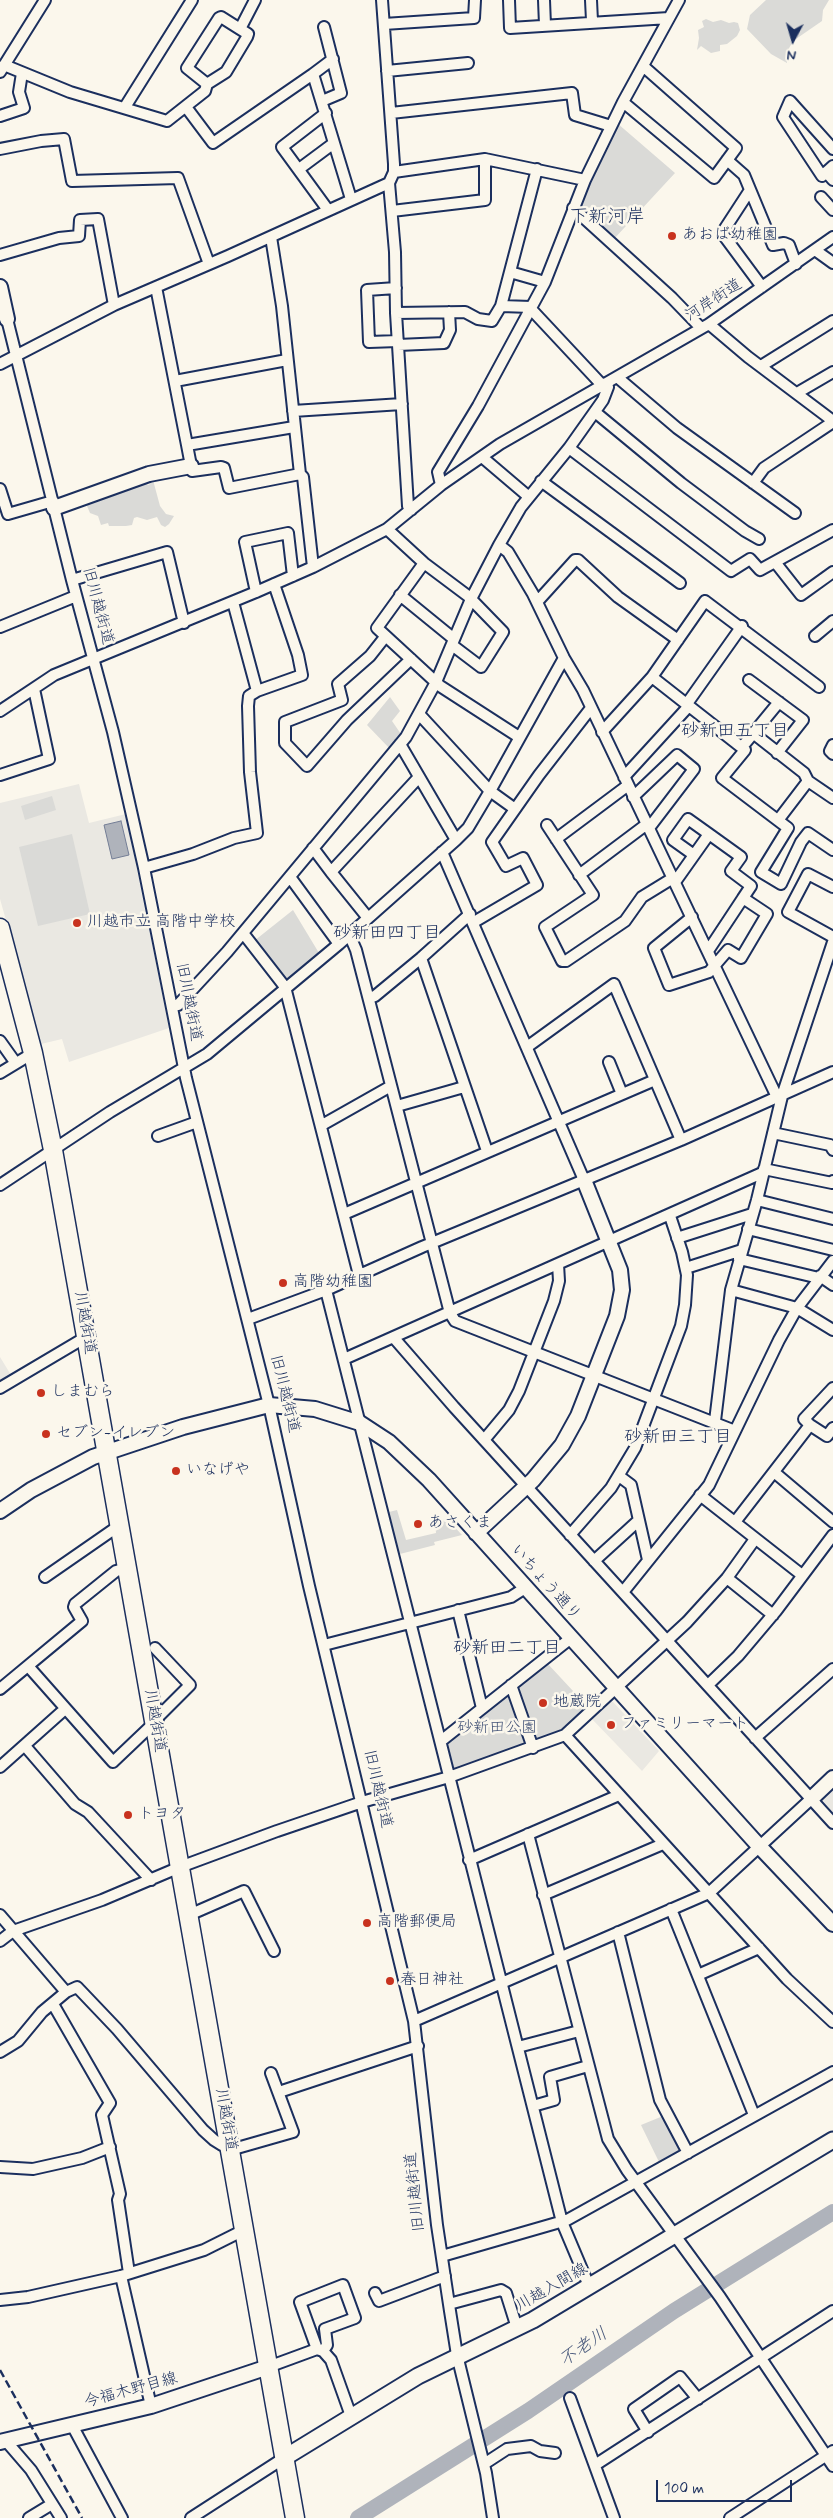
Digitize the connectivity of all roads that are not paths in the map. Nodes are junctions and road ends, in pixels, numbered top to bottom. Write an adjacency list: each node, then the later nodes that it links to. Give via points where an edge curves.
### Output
1 (45, 0): 19 (street)
2 (192, 0): 27 (street)
3 (255, 0): 15 (street)
4 (382, 0): 12 (street)
5 (475, 0): 12 (street, via 474,18)
6 (509, 0): 13 (street, via 510,28)
7 (544, 0): 13 (street)
8 (591, 0): 11 (street)
9 (678, 0): 10 (street)
10 (669, 18): 11 (street); 18 (street)
11 (592, 21): 13 (street)
12 (384, 24): 20 (street)
13 (545, 25)
14 (324, 26): 16 (street)
15 (240, 29): 23 (street, via 248,34 247,38 226,72); 23 (street, via 219,18 187,68)
16 (333, 59): 22 (street); 24 (street, via 341,93)
17 (468, 63): 20 (street)
18 (643, 66): 25 (street); 36 (street, via 736,148)
19 (2, 68): 21 (street)
20 (387, 71): 29 (street)
21 (22, 73): 27 (street, via 70,92); 30 (street, via 19,92 24,108)
22 (313, 74): 24 (street); 26 (street, via 213,143)
23 (207, 84): 26 (street, via 205,91)
24 (322, 101): 28 (street)
25 (623, 102): 31 (street); 36 (street, via 714,178)
26 (186, 106): 27 (street, via 167,121)
27 (125, 107)
28 (326, 113): 32 (street); 37 (street, via 282,145)
29 (391, 113): 31 (street, via 572,93 576,115); 39 (street)
30 (0, 116)
31 (611, 126): 41 (street)
32 (334, 143): 37 (street); 45 (street)
33 (833, 149): 40 (street, via 790,101 783,117 822,176)
34 (0, 150): 55 (street, via 64,139 72,181 178,178)
35 (485, 159): 38 (street); 39 (street); 49 (street, via 485,200)
36 (727, 160): 43 (street, via 744,175)
37 (299, 169): 47 (street)
38 (537, 169): 41 (street); 57 (street)
39 (394, 172): 42 (street)
40 (831, 173)
41 (585, 180): 46 (street)
42 (389, 182): 45 (street); 49 (street)
43 (750, 190): 56 (street, via 773,245 790,245); 61 (street, via 722,233)
44 (821, 197): 48 (street)
45 (351, 199): 47 (street)
46 (573, 208): 58 (street); 70 (street)
47 (328, 210): 51 (street)
48 (833, 210)
49 (392, 211): 62 (street)
50 (833, 236): 52 (street, 河岸街道)
51 (271, 237): 55 (street); 73 (street)
52 (815, 250): 54 (street); 56 (street, 河岸街道)
53 (0, 255): 63 (street, via 59,238 79,236 80,220 98,219)
54 (833, 263)
55 (209, 264): 60 (street)
56 (796, 264): 61 (street, 河岸街道)
57 (510, 272): 58 (street); 64 (street)
58 (545, 282): 65 (street)
59 (0, 287): 68 (street, 旧川越街道)
60 (156, 287): 63 (street); 78 (street)
61 (762, 287): 70 (street, 河岸街道)
62 (396, 288): 67 (street); 71 (street, via 367,290 367,298 369,342)
63 (114, 305): 72 (street)
64 (501, 306): 65 (street); 66 (street, via 492,321 464,312)
65 (531, 307): 79 (street); 93 (street, via 438,472)
66 (449, 312): 67 (street); 71 (street, via 450,330 444,343)
67 (396, 313): 71 (street)
68 (7, 318): 72 (street, 旧川越街道)
69 (833, 321): 75 (street)
70 (705, 326): 75 (street); 77 (street, 河岸街道)
71 (398, 343): 81 (street)
72 (16, 356): 74 (street); 96 (street, 旧川越街道)
73 (287, 360): 78 (street); 82 (street)
74 (0, 364)
75 (761, 366): 80 (street)
76 (833, 372): 80 (street)
77 (617, 377): 79 (street, 河岸街道); 92 (street, via 677,428)
78 (175, 381): 86 (street)
79 (604, 384): 83 (street, via 608,387); 88 (street, 河岸街道, via 531,424)
80 (798, 393): 84 (street)
81 (402, 404): 82 (street); 97 (street, via 408,506)
82 (293, 411): 85 (street)
83 (595, 412): 87 (street); 101 (street, via 681,483)
84 (833, 422): 92 (street, via 764,468)
85 (294, 427): 86 (street); 90 (street)
86 (187, 445): 89 (street)
87 (569, 448): 91 (street); 103 (street, via 731,571 750,559 760,570)
88 (482, 457): 93 (street, 河岸街道); 95 (street)
89 (191, 466): 90 (street, via 192,471 224,468 230,488); 96 (street, via 149,474)
90 (300, 474): 105 (street, via 303,477)
91 (541, 481): 95 (street); 109 (street)
92 (753, 483): 98 (street)
93 (441, 485): 97 (street, 河岸街道)
94 (0, 489): 96 (street, via 8,514)
95 (529, 497): 102 (street)
96 (54, 504): 108 (street, 旧川越街道)
97 (412, 510): 99 (street, 河岸街道)
98 (795, 513)
99 (387, 529): 104 (street); 105 (street, 河岸街道)
100 (833, 530): 103 (street)
101 (759, 539)
102 (499, 545): 114 (street); 116 (street, via 508,552)
103 (775, 562): 106 (street, via 801,595)
104 (424, 563): 112 (street); 114 (street)
105 (313, 567): 107 (street, 河岸街道)
106 (833, 572)
107 (293, 576): 110 (street, 河岸街道); 111 (street, via 288,533 245,542)
108 (72, 580): 113 (street, 旧川越街道); 118 (street, via 167,552)
109 (680, 583)
110 (274, 584): 111 (street, 河岸街道); 133 (street, via 302,676)
111 (256, 592): 115 (street, 河岸街道)
112 (400, 595): 121 (street, via 377,628); 124 (street)
113 (76, 596): 120 (street); 127 (street, 旧川越街道)
114 (471, 599): 124 (street); 124 (street, via 503,632 481,667)
115 (233, 602): 118 (street, 河岸街道); 133 (street)
116 (537, 602): 123 (street, via 578,560 618,597); 125 (street)
117 (833, 621): 122 (street)
118 (184, 623): 127 (street, 河岸街道)
119 (742, 626): 123 (street, via 705,601); 131 (street); 135 (street)
120 (0, 627)
121 (385, 636): 126 (street); 126 (street, via 370,656 338,684 342,700 284,722 285,743 308,766 347,720)
122 (815, 636)
123 (678, 640): 128 (street)
124 (453, 642): 130 (street)
125 (564, 658): 136 (street); 141 (street)
126 (411, 659): 130 (street)
127 (93, 660): 132 (street, 河岸街道, via 54,675); 165 (street, 旧川越街道)
128 (652, 677): 135 (street); 139 (street)
129 (749, 680): 134 (street)
130 (436, 682): 138 (street); 141 (street)
131 (819, 687)
132 (34, 689): 137 (street, 河岸街道); 147 (street, via 49,760)
133 (257, 691): 165 (street, via 248,696 256,835 234,838)
134 (779, 702): 140 (street); 145 (street, via 803,720)
135 (687, 706): 144 (street); 149 (street)
136 (590, 708): 139 (street); 154 (street)
137 (0, 711)
138 (419, 714): 142 (street); 151 (street)
139 (602, 732): 149 (street)
140 (753, 733): 144 (street); 145 (street)
141 (519, 738): 151 (street)
142 (400, 744): 148 (street); 161 (street)
143 (833, 745): 146 (street, via 830,752)
144 (742, 747): 155 (street, via 745,750 722,778)
145 (777, 753): 150 (street, via 804,773)
146 (833, 754)
147 (0, 775)
148 (419, 776): 160 (street); 166 (street)
149 (625, 781): 152 (street); 159 (street)
150 (808, 781): 153 (street); 155 (street)
151 (490, 791): 154 (street); 160 (street, via 468,828)
152 (633, 797): 157 (street); 157 (street, via 677,755 694,769)
153 (833, 798)
154 (515, 810): 174 (street, via 492,845 506,866 523,858 537,885)
155 (779, 819): 162 (street, via 788,828 761,872 780,884 808,833)
156 (547, 824): 159 (street)
157 (648, 826): 167 (street); 169 (street)
158 (709, 834): 164 (street); 164 (street, via 688,819 673,840); 171 (street, via 741,858 731,871 751,886)
159 (556, 839): 167 (street)
160 (456, 840): 163 (street)
161 (313, 848): 166 (street); 168 (street)
162 (833, 850)
163 (442, 852): 173 (street); 174 (street)
164 (694, 855): 169 (street)
165 (144, 868): 186 (street, 旧川越街道)
166 (331, 872): 173 (street)
167 (579, 875): 169 (street, via 593,895 544,927 562,961 566,962 625,921 642,898)
168 (290, 877): 176 (street); 179 (street)
169 (674, 880): 172 (street)
170 (833, 887): 178 (street, via 808,874 788,912)
171 (743, 898): 181 (street); 183 (street, via 768,916 741,958 728,950)
172 (692, 917): 181 (street); 183 (street, via 654,948 669,985 709,972)
173 (368, 918): 177 (street)
174 (472, 918): 182 (street); 188 (street)
175 (0, 928): 189 (highway, 川越街道)
176 (243, 933): 184 (street); 186 (street, via 178,1005)
177 (349, 934): 179 (street); 185 (street)
178 (833, 937)
179 (338, 944): 184 (street)
180 (832, 948): 199 (street)
181 (708, 951): 183 (street)
182 (421, 958): 185 (street); 197 (street)
183 (715, 966): 199 (street)
184 (285, 987): 192 (street, via 207,1054); 203 (street)
185 (369, 998): 196 (street)
186 (172, 1006): 192 (street, 旧川越街道)
187 (0, 1041): 190 (street)
188 (527, 1047): 195 (street, via 614,984); 202 (street)
189 (33, 1053): 190 (street); 207 (highway, 川越街道)
190 (15, 1062): 194 (street)
191 (609, 1062): 198 (street)
192 (183, 1067): 201 (street, 旧川越街道); 207 (street)
193 (833, 1072): 199 (street)
194 (0, 1073)
195 (655, 1080): 198 (street); 206 (street)
196 (391, 1086): 200 (street); 203 (street)
197 (464, 1087): 200 (street); 209 (street)
198 (622, 1094): 202 (street)
199 (780, 1096): 204 (street); 206 (street)
200 (397, 1106): 213 (street)
201 (197, 1122): 205 (street); 236 (street, 旧川越街道)
202 (559, 1122): 209 (street); 211 (street)
203 (322, 1125): 216 (street)
204 (773, 1133): 208 (street, via 830,1145); 210 (street)
205 (158, 1136)
206 (681, 1140): 211 (street)
207 (53, 1150): 214 (street); 238 (highway, 川越街道)
208 (833, 1150)
209 (487, 1152): 213 (street)
210 (763, 1171): 212 (street, via 832,1184); 215 (street); 218 (street)
211 (584, 1180): 222 (street); 223 (street)
212 (833, 1181)
213 (416, 1183): 216 (street); 223 (street)
214 (0, 1186)
215 (757, 1200): 217 (street); 219 (street)
216 (344, 1214): 229 (street)
217 (752, 1214): 220 (street); 221 (street)
218 (670, 1216): 221 (street); 222 (street)
219 (833, 1219)
220 (748, 1229): 224 (street); 225 (street)
221 (677, 1238): 228 (street)
222 (610, 1240): 227 (street); 242 (street, via 620,1270 620,1304)
223 (432, 1243): 229 (street); 235 (street)
224 (833, 1250)
225 (741, 1255): 228 (street); 230 (street); 233 (street)
226 (833, 1261): 230 (street)
227 (558, 1264): 235 (street); 240 (street, via 556,1293)
228 (686, 1268): 245 (street, via 683,1319)
229 (359, 1275): 232 (street)
230 (819, 1277): 231 (street); 234 (street)
231 (833, 1285)
232 (326, 1290): 236 (street); 241 (street)
233 (731, 1290): 234 (street); 247 (street)
234 (797, 1308): 237 (street); 251 (street)
235 (450, 1313): 239 (street); 240 (street, via 455,1321)
236 (248, 1319): 246 (street, 旧川越街道)
237 (833, 1330)
238 (86, 1336): 243 (street); 253 (highway, 川越街道)
239 (394, 1338): 241 (street); 252 (street)
240 (534, 1352): 242 (street); 252 (street, via 514,1402)
241 (344, 1359): 248 (street)
242 (593, 1375): 245 (street); 256 (street, via 578,1416 562,1445)
243 (0, 1388)
244 (833, 1388): 249 (street, via 804,1419)
245 (654, 1398): 247 (street); 255 (street, via 635,1448)
246 (269, 1405): 248 (street, いちょう通り, via 315,1408); 253 (street, いちょう通り); 280 (street, 旧川越街道)
247 (715, 1422): 251 (street)
248 (360, 1423): 263 (street, いちょう通り, via 403,1455); 277 (street)
249 (810, 1425): 250 (street, via 827,1436); 254 (street)
250 (833, 1428)
251 (735, 1431): 257 (street)
252 (484, 1440): 256 (street)
253 (107, 1451): 258 (street, いちょう通り, via 77,1464); 262 (highway, 川越街道)
254 (774, 1472): 260 (street); 261 (street)
255 (618, 1476): 259 (street, via 632,1485); 264 (street, via 603,1499)
256 (528, 1486): 263 (street); 264 (street)
257 (700, 1496): 260 (street); 267 (street)
258 (0, 1511)
259 (639, 1520): 267 (street); 268 (street)
260 (735, 1522): 266 (street)
261 (833, 1522)
262 (120, 1525): 269 (highway, 川越街道); 271 (street)
263 (476, 1533): 273 (street, いちょう通り)
264 (570, 1535): 268 (street)
265 (833, 1535): 270 (street)
266 (756, 1539): 270 (street); 272 (street)
267 (648, 1560): 274 (street)
268 (594, 1561): 274 (street)
269 (127, 1568): 282 (street, via 116,1571 76,1604 74,1606 82,1621); 290 (highway, 川越街道)
270 (802, 1575): 276 (street)
271 (45, 1577)
272 (727, 1578): 276 (street); 279 (street)
273 (525, 1588): 275 (street, via 511,1598); 278 (street, いちょう通り)
274 (623, 1592): 279 (street)
275 (458, 1610): 277 (street); 288 (street)
276 (773, 1615): 284 (street)
277 (410, 1622): 280 (street); 293 (street)
278 (571, 1638): 285 (street); 286 (street, いちょう通り)
279 (667, 1640): 284 (street); 286 (street)
280 (324, 1645): 301 (street, 旧川越街道)
281 (155, 1648): 290 (street, via 190,1685)
282 (28, 1666): 287 (street); 289 (street)
283 (833, 1669): 292 (street)
284 (709, 1684): 292 (street)
285 (511, 1685): 288 (street); 295 (street)
286 (615, 1688): 291 (street); 305 (street, いちょう通り)
287 (0, 1689)
288 (482, 1708): 293 (street)
289 (65, 1709): 290 (street, via 102,1752 115,1762); 294 (street)
290 (154, 1722): 307 (highway, 川越街道)
291 (565, 1736): 295 (street); 299 (street)
292 (755, 1738): 300 (street)
293 (441, 1741): 297 (street)
294 (25, 1746): 296 (street); 308 (street, via 75,1804 88,1812)
295 (533, 1748): 297 (street)
296 (0, 1767)
297 (449, 1777): 301 (street); 306 (street)
298 (833, 1778): 300 (street)
299 (619, 1795): 303 (street); 304 (street)
300 (811, 1799): 302 (street); 305 (street)
301 (362, 1802): 307 (street); 325 (street, 旧川越街道)
302 (833, 1823)
303 (528, 1834): 306 (street); 310 (street)
304 (663, 1844): 309 (street); 310 (street)
305 (759, 1846): 309 (street); 314 (street, いちょう通り)
306 (470, 1860): 322 (street)
307 (180, 1867): 308 (street); 313 (highway, 川越街道)
308 (151, 1880): 315 (street)
309 (709, 1892): 311 (street); 318 (street)
310 (543, 1895): 320 (street)
311 (671, 1909): 316 (street); 321 (street)
312 (0, 1915): 315 (street)
313 (189, 1915): 319 (street, via 244,1891); 339 (highway, 川越街道)
314 (833, 1924)
315 (13, 1931): 317 (street); 323 (street)
316 (618, 1932): 320 (street); 340 (street, via 660,2100)
317 (0, 1941)
318 (759, 1948): 321 (street); 326 (street)
319 (274, 1951)
320 (559, 1958): 322 (street); 327 (street)
321 (698, 1975): 336 (street)
322 (501, 1983): 325 (street); 329 (street)
323 (66, 1992): 324 (street); 339 (street, via 77,1987 143,2058 202,2130)
324 (53, 2004): 330 (street, via 18,2041); 338 (street, via 110,2103 102,2115)
325 (414, 2021): 328 (street, 旧川越街道)
326 (833, 2022)
327 (579, 2031): 329 (street); 331 (street)
328 (418, 2046): 334 (street); 346 (street, 旧川越街道)
329 (518, 2047): 335 (street)
330 (0, 2052)
331 (588, 2066): 335 (street, via 550,2077 554,2100); 342 (street, via 608,2139)
332 (833, 2072): 336 (street)
333 (271, 2073): 334 (street)
334 (279, 2092): 339 (street, via 293,2132)
335 (533, 2106): 343 (street)
336 (754, 2115): 340 (street)
337 (833, 2140): 345 (main road, 川越入間線)
338 (110, 2147): 341 (street, via 82,2158 33,2169); 347 (street, via 120,2194)
339 (230, 2147): 344 (highway, 川越街道)
340 (688, 2153): 342 (street)
341 (0, 2167)
342 (636, 2182): 343 (street); 345 (street)
343 (562, 2222): 346 (street); 349 (street)
344 (244, 2230): 347 (street, via 204,2250); 358 (highway, 川越街道)
345 (675, 2235): 349 (main road, 川越入間線); 357 (street)
346 (442, 2256): 348 (street, 旧川越街道)
347 (125, 2274): 351 (street, via 28,2297); 361 (street)
348 (445, 2276): 350 (street, via 379,2301); 352 (street, 旧川越街道)
349 (589, 2286): 354 (main road, 川越入間線)
350 (376, 2293)
351 (0, 2300)
352 (449, 2304): 354 (street, via 501,2290 506,2293); 356 (street, 旧川越街道)
353 (833, 2311): 357 (street)
354 (518, 2328): 356 (main road, 川越入間線)
355 (320, 2350): 355 (street, via 300,2302 343,2285 355,2318 325,2329 327,2345); 358 (street); 362 (street, via 331,2360)
356 (457, 2355): 362 (main road, 川越入間線); 369 (street, 旧川越街道)
357 (762, 2357): 360 (street); 367 (street)
358 (268, 2367): 361 (street, 今福木野目線); 368 (highway, 川越街道)
359 (570, 2398): 370 (street)
360 (698, 2398): 364 (street); 364 (street, via 680,2377 634,2409)
361 (150, 2406): 363 (street, 今福木野目線)
362 (351, 2416): 368 (main road, 川越入間線)
363 (72, 2424): 365 (street, 今福木野目線); 375 (street)
364 (648, 2432): 370 (street)
365 (3, 2442): 372 (street, via 31,2470)
366 (555, 2453): 369 (street, via 531,2446 507,2449)
367 (829, 2453): 371 (street); 380 (street)
368 (284, 2458): 376 (street); 377 (highway, 川越街道)
369 (483, 2459): 378 (street, 旧川越街道)
370 (595, 2465): 379 (street)
371 (833, 2466)
372 (52, 2504): 373 (street); 374 (street)
373 (29, 2518)
374 (61, 2518)
375 (122, 2518)
376 (192, 2518)
377 (295, 2518)
378 (493, 2518)
379 (614, 2518)
380 (730, 2518)

